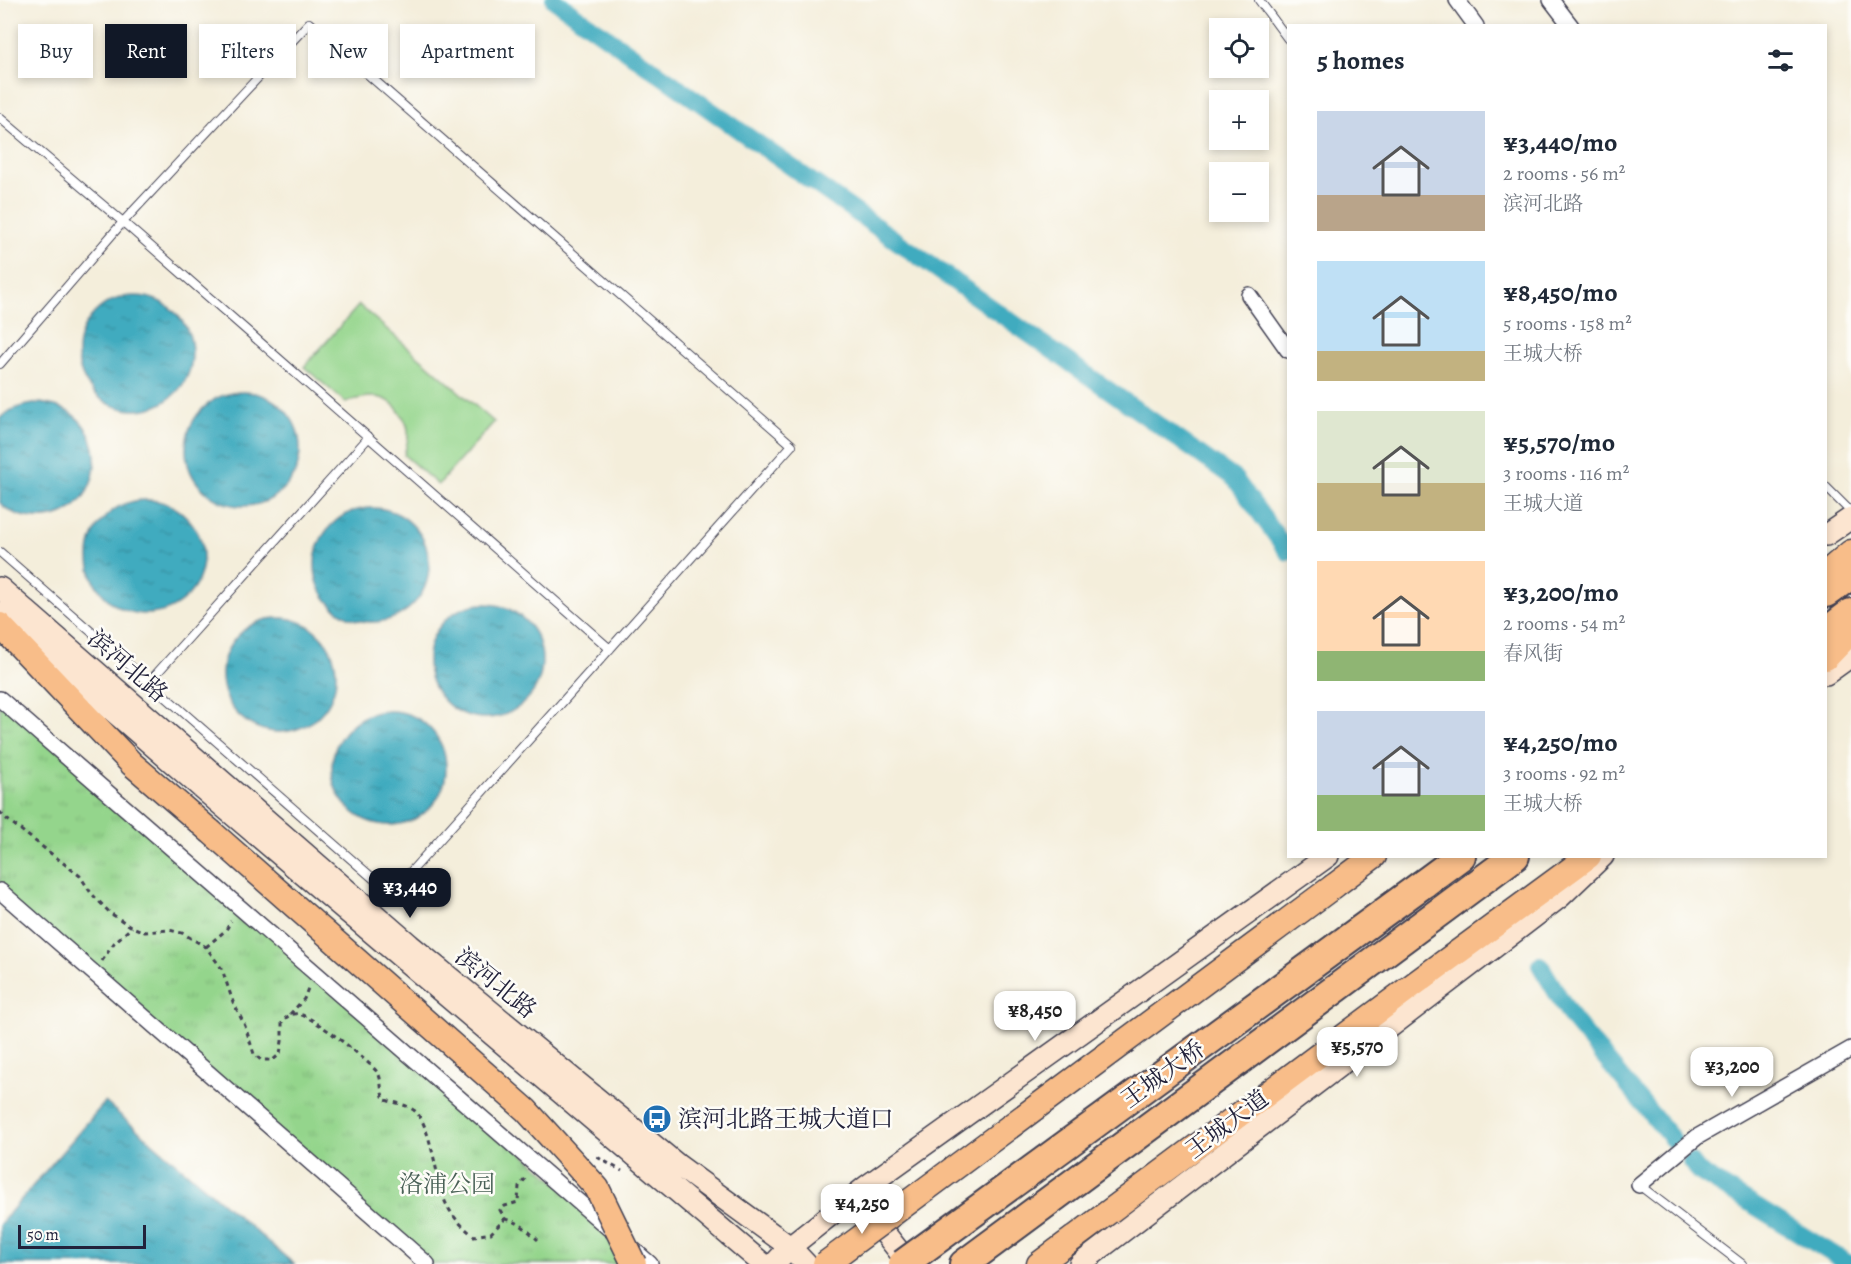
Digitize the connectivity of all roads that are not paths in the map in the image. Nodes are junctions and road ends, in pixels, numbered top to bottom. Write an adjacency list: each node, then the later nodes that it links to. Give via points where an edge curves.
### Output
1 (1259, 0): 6 (lane)
2 (1457, 0): 4 (street)
3 (1551, 0): 5 (street)
4 (1475, 24)
5 (1569, 24)
6 (1287, 38)
7 (0, 118): 8 (lane)
8 (123, 222): 11 (lane); 12 (lane); 30 (lane, via 309,23 783,437 792,445)
9 (1249, 295): 10 (street)
10 (1287, 349)
11 (0, 364)
12 (369, 437): 30 (lane); 35 (lane)
13 (1827, 488): 14 (lane)
14 (1851, 512)
15 (1851, 518): 16 (main road)
16 (1827, 533)
17 (1851, 551): 19 (main road); 20 (main road)
18 (0, 552): 35 (lane)
19 (1827, 567)
20 (1827, 572)
21 (1851, 575): 23 (highway)
22 (0, 588): 49 (main road, 滨河北路, via 410,945 679,1166)
23 (1827, 592)
24 (0, 613): 53 (main road, 滨河北路)
25 (1851, 614): 27 (highway)
26 (0, 625): 51 (main road, bridge, via 132,764 526,1110 597,1188)
27 (1827, 631)
28 (1851, 632): 32 (main road)
29 (1851, 642): 33 (main road)
30 (610, 649): 35 (lane, via 391,894)
31 (1851, 656): 34 (main road)
32 (1827, 657)
33 (1827, 657)
34 (1827, 673)
35 (148, 682)
36 (0, 699): 52 (street)
37 (1325, 858): 48 (main road)
38 (1371, 858): 56 (main road, bridge)
39 (1458, 858): 57 (highway, 王城大桥, bridge)
40 (1512, 858): 45 (highway)
41 (1519, 858): 45 (main road)
42 (1586, 858): 60 (main road, 王城大道)
43 (1602, 858): 61 (main road, via 1560,897)
44 (0, 891): 50 (street)
45 (1445, 907): 59 (highway, 王城大桥)
46 (1851, 1049): 47 (street, via 1697,1137)
47 (1639, 1185): 62 (lane)
48 (867, 1186): 49 (main road); 58 (main road, via 868,1212)
49 (790, 1248): 54 (main road); 55 (main road, 滨河北路)
50 (427, 1264)
51 (634, 1264)
52 (650, 1264)
53 (762, 1264)
54 (774, 1264)
55 (806, 1264)
56 (825, 1264)
57 (903, 1264)
58 (909, 1264)
59 (964, 1264)
60 (1039, 1264)
61 (1080, 1264)
62 (1742, 1264)

